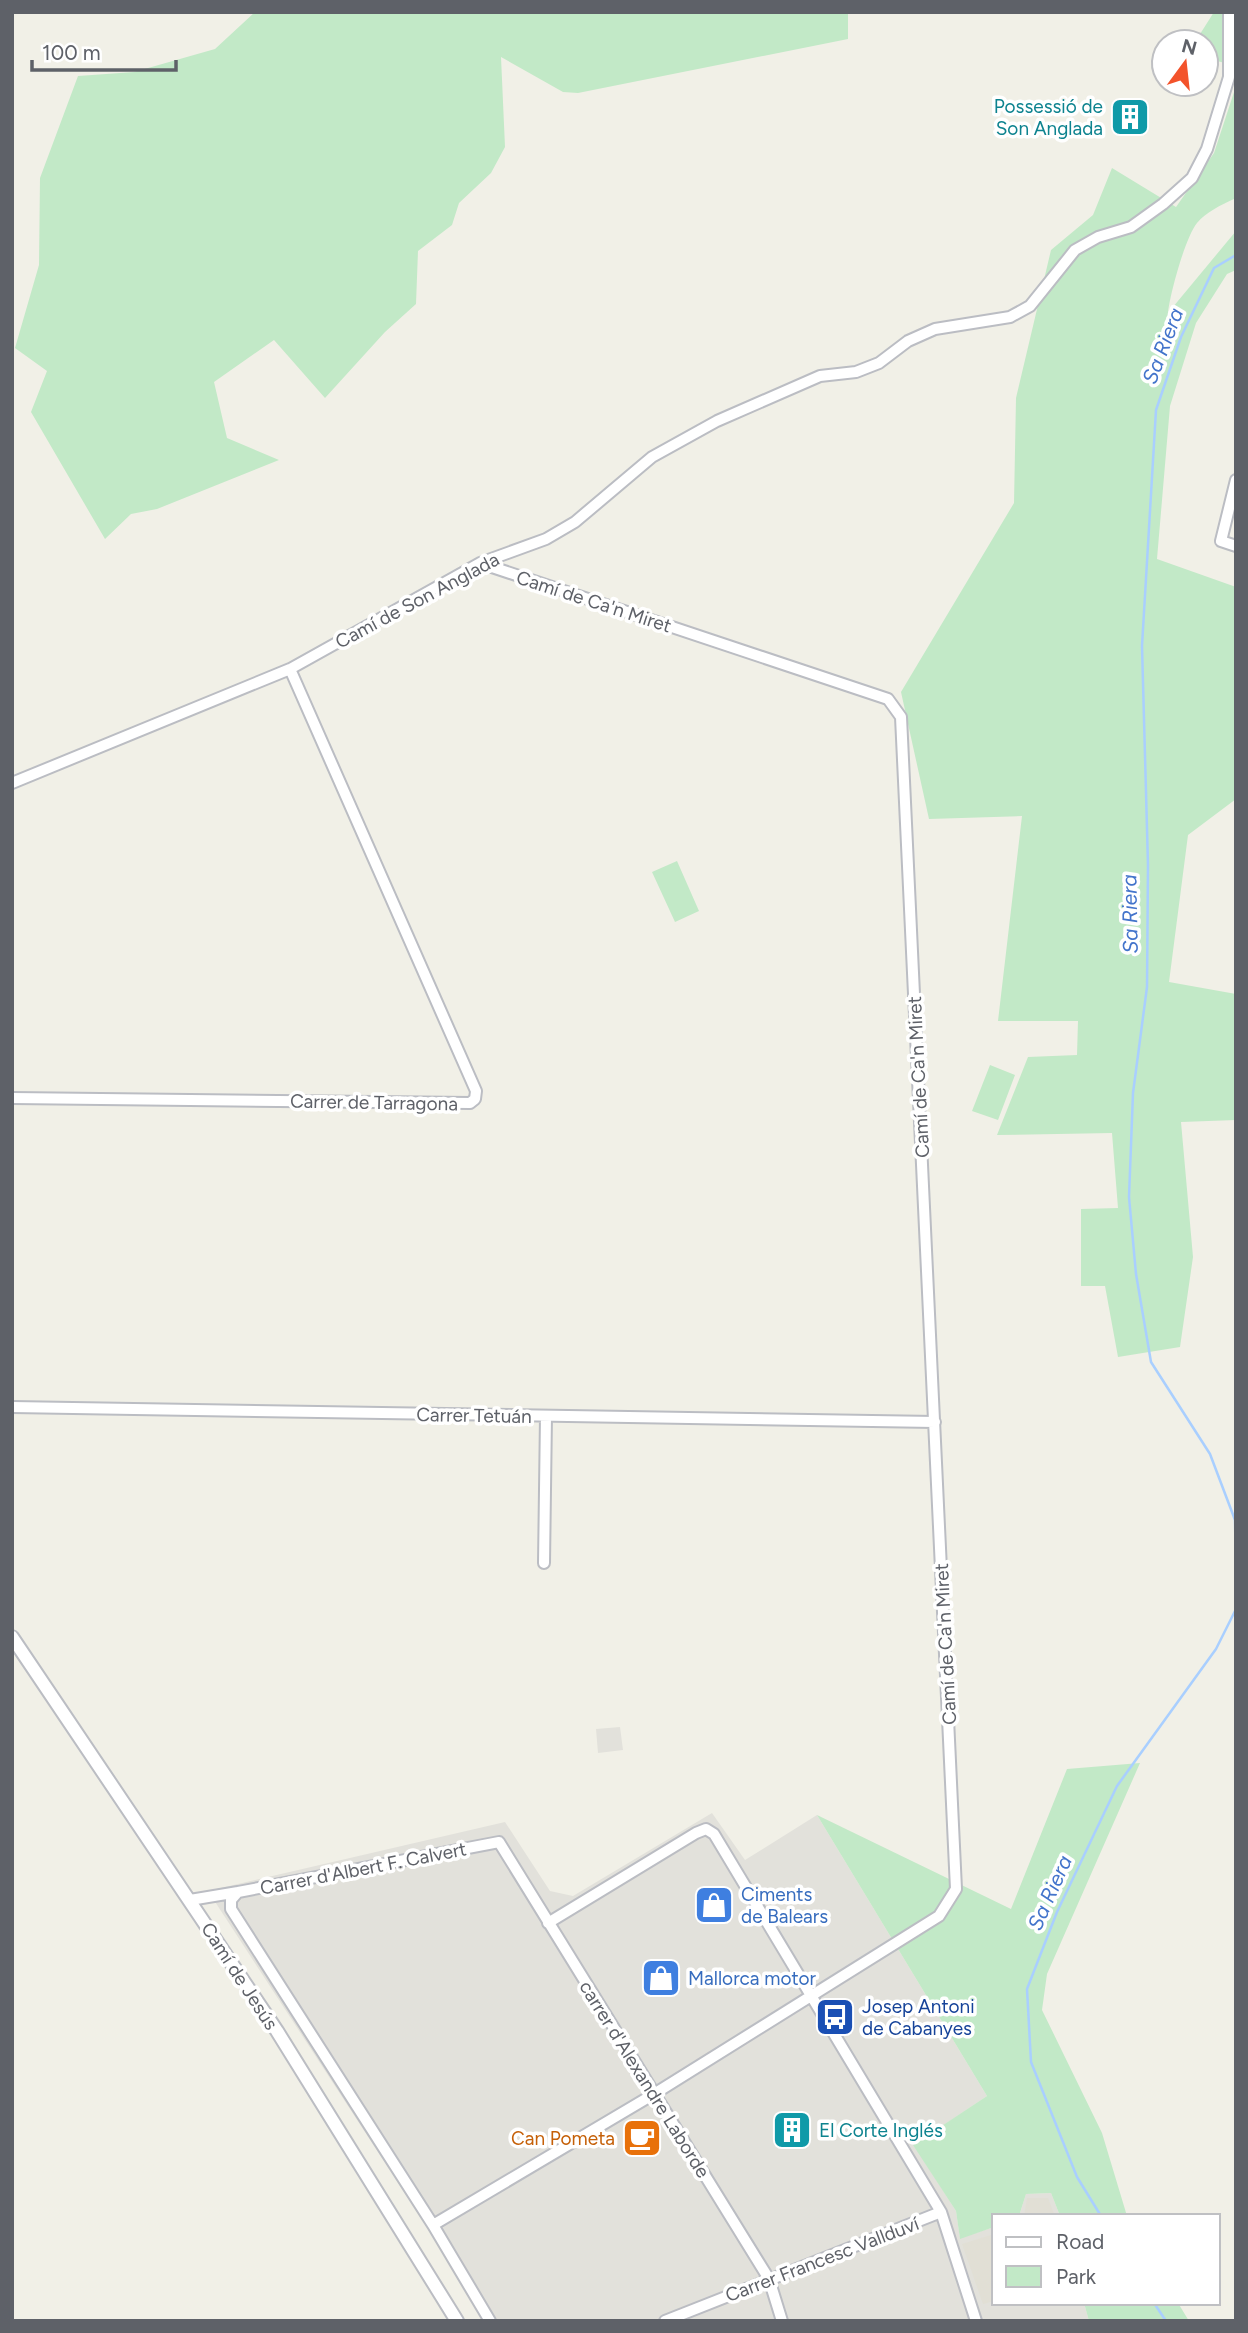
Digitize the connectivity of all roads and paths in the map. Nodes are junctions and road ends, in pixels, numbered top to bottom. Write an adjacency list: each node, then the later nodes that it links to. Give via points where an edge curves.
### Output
1 (1229, 12): 4 (street, Camí de Son Anglada, via 1229,77 1207,149 1192,178 1131,226 1075,250 1030,306 1010,317 935,329 908,341 878,363 856,372 820,376 717,421 652,457 575,522 547,539)
2 (1236, 480): 3 (street, via 1222,541)
3 (1236, 546)
4 (480, 563): 5 (street, Camí de Son Anglada); 10 (street, Camí de Ca'n Miret, via 888,699 901,717)
5 (290, 669): 6 (street, Camí de Son Anglada); 7 (street, Carrer de Tarragona, via 476,1091 475,1099 470,1103)
6 (12, 783)
7 (12, 1098)
8 (12, 1407): 9 (street, Carrer Tetuán)
9 (546, 1416): 10 (street, Carrer Tetuán); 11 (street)
10 (935, 1422): 17 (street, Camí de Ca'n Miret, via 956,1889 939,1916)
11 (544, 1563)
12 (12, 1637): 15 (street, Camí de Jesús)
13 (499, 1842): 14 (street, Carrer d'Albert F. Calvert); 16 (street, carrer d'Alexandre Laborde)
14 (234, 1896): 15 (street, Carrer d'Albert F. Calvert); 20 (street, Camí de Jesús, via 231,1909 240,1925)
15 (190, 1900): 22 (street, Camí de Jesús)
16 (548, 1923): 17 (street, via 706,1829 714,1834); 18 (street, carrer d'Alexandre Laborde)
17 (810, 1998): 18 (street); 19 (street)
18 (653, 2095): 20 (street); 21 (street, carrer d'Alexandre Laborde)
19 (941, 2212): 21 (street, Carrer Francesc Vallduví); 26 (street)
20 (433, 2225): 23 (street, Camí de Jesús)
21 (769, 2279): 24 (street, Carrer Francesc Vallduví); 25 (street, carrer d'Alexandre Laborde)
22 (457, 2321)
23 (490, 2321)
24 (665, 2321)
25 (782, 2321)
26 (976, 2321)

